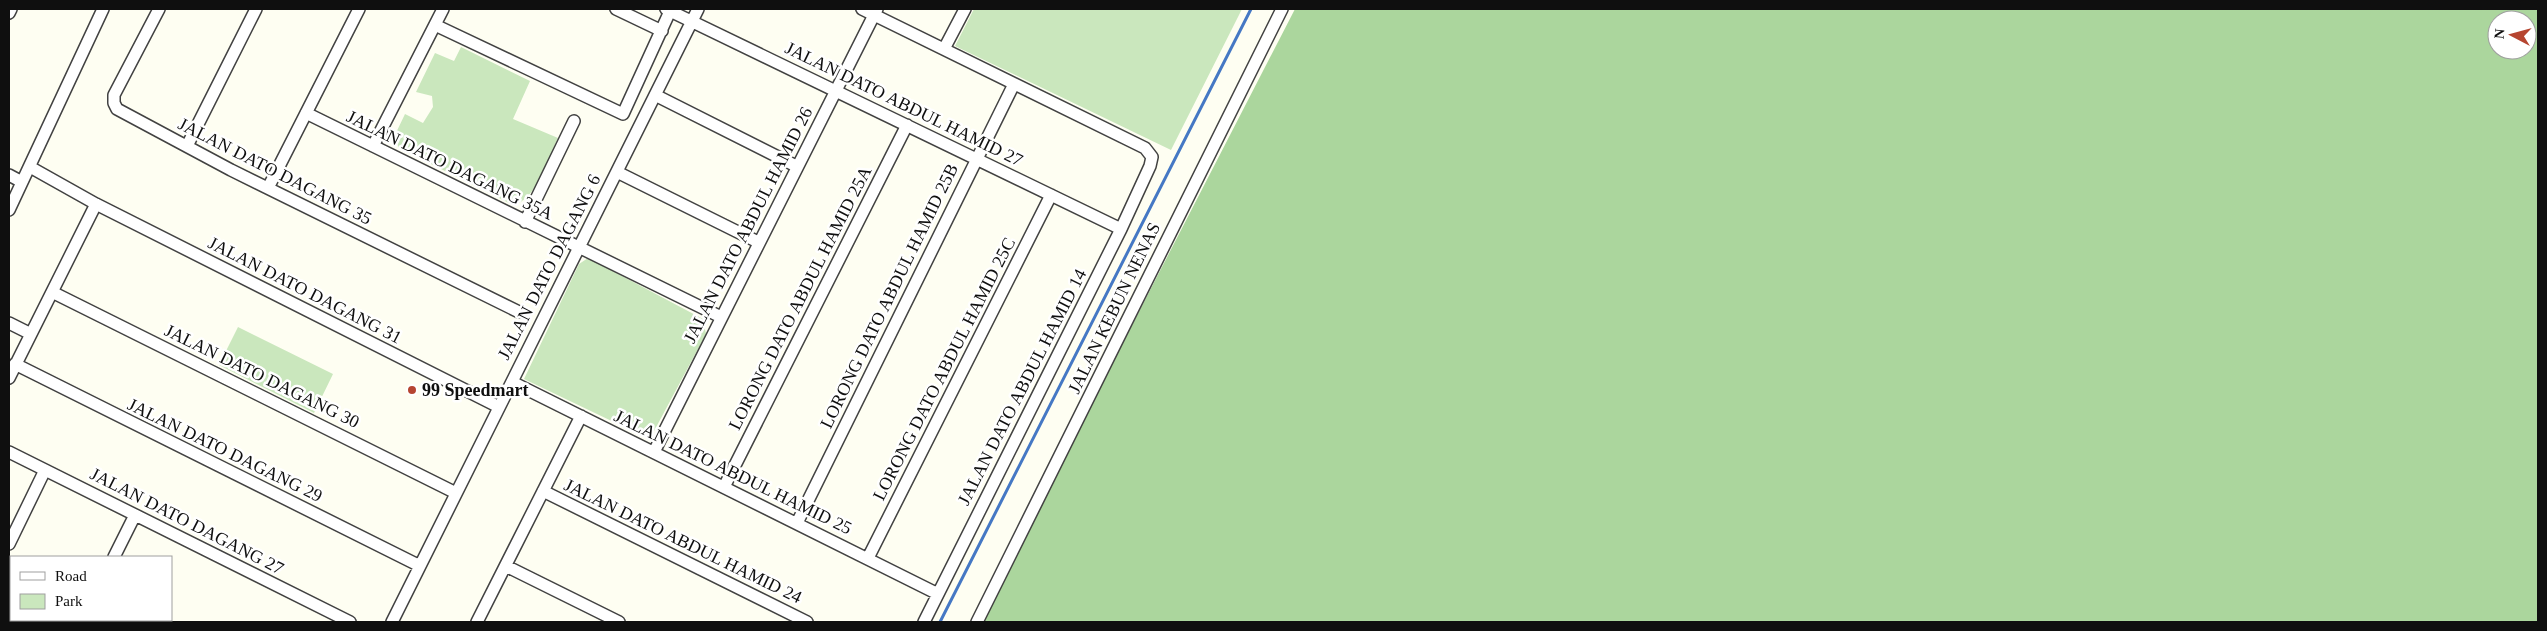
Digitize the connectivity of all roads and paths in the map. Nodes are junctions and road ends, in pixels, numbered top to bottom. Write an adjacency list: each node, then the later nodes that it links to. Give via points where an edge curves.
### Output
1 (11, 9): 14 (street)
2 (103, 9): 29 (street)
3 (159, 9): 25 (street, JALAN DATO DAGANG 35, via 114,95 114,103 117,110)
4 (256, 9): 25 (street)
5 (359, 9): 22 (street)
6 (443, 9): 16 (street)
7 (616, 9): 17 (street)
8 (698, 9): 15 (street, JALAN DATO DAGANG 6)
9 (862, 9): 13 (street)
10 (965, 9): 18 (street)
11 (1282, 9): 71 (street, JALAN KEBUN NENAS)
12 (669, 10): 15 (street, JALAN DATO ABDUL HAMID 27); 17 (street)
13 (875, 12): 18 (street); 20 (street, JALAN DATO ABDUL HAMID 26)
14 (9, 13)
15 (692, 21): 20 (street, JALAN DATO ABDUL HAMID 27); 21 (street, JALAN DATO DAGANG 6)
16 (435, 25): 17 (street, via 623,114); 26 (street)
17 (662, 32)
18 (944, 49): 19 (street)
19 (1014, 84): 27 (street, LORONG DATO ABDUL HAMID 25B); 38 (street, JALAN DATO ABDUL HAMID 14, via 1145,148 1152,157)
20 (836, 90): 24 (street, JALAN DATO ABDUL HAMID 27); 28 (street, JALAN DATO ABDUL HAMID 26)
21 (655, 95): 28 (street); 30 (street, JALAN DATO DAGANG 6)
22 (306, 113): 26 (street, JALAN DATO DAGANG 35A); 33 (street)
23 (574, 121): 37 (street)
24 (907, 125): 27 (street, JALAN DATO ABDUL HAMID 27); 54 (street, LORONG DATO ABDUL HAMID 25A)
25 (187, 146): 33 (street, JALAN DATO DAGANG 35)
26 (373, 146): 37 (street, JALAN DATO DAGANG 35A)
27 (977, 159): 34 (street, JALAN DATO ABDUL HAMID 27); 58 (street, LORONG DATO ABDUL HAMID 25B)
28 (796, 166): 39 (street, JALAN DATO ABDUL HAMID 26)
29 (30, 167): 32 (street); 35 (street, JALAN DATO DAGANG 31)
30 (617, 172): 39 (street); 40 (street, JALAN DATO DAGANG 6)
31 (9, 175): 32 (street)
32 (22, 182): 36 (street)
33 (268, 188): 42 (street, JALAN DATO DAGANG 35)
34 (1051, 195): 38 (street, JALAN DATO ABDUL HAMID 27); 61 (street, LORONG DATO ABDUL HAMID 25C)
35 (96, 204): 41 (street); 49 (street, JALAN DATO DAGANG 31)
36 (9, 210)
37 (525, 222): 40 (street, JALAN DATO DAGANG 35A)
38 (1121, 229): 64 (street, JALAN DATO ABDUL HAMID 14)
39 (758, 242): 43 (street, JALAN DATO ABDUL HAMID 26)
40 (578, 248): 43 (street, JALAN DATO DAGANG 35A); 48 (street, JALAN DATO DAGANG 6)
41 (52, 292): 45 (street); 56 (street, JALAN DATO DAGANG 30)
42 (519, 312)
43 (721, 317): 52 (street, JALAN DATO ABDUL HAMID 26)
44 (9, 323): 45 (street)
45 (31, 334): 46 (street)
46 (15, 364): 47 (street); 62 (street, JALAN DATO DAGANG 29)
47 (9, 378)
48 (512, 382): 49 (street, JALAN DATO DAGANG 6); 50 (street, JALAN DATO ABDUL HAMID 25)
49 (499, 407): 56 (street, JALAN DATO DAGANG 6)
50 (581, 416): 52 (street, JALAN DATO ABDUL HAMID 25); 55 (street)
51 (9, 452): 53 (street, JALAN DATO DAGANG 27)
52 (654, 452): 54 (street, JALAN DATO ABDUL HAMID 25)
53 (45, 470): 57 (street, JALAN DATO DAGANG 27); 59 (street)
54 (724, 487): 58 (street, JALAN DATO ABDUL HAMID 25)
55 (543, 491): 63 (street); 69 (street, JALAN DATO ABDUL HAMID 24)
56 (456, 492): 62 (street, JALAN DATO DAGANG 6)
57 (135, 515): 60 (street); 65 (street, JALAN DATO DAGANG 27)
58 (797, 523): 61 (street, JALAN DATO ABDUL HAMID 25)
59 (9, 544)
60 (114, 556)
61 (868, 558): 64 (street, JALAN DATO ABDUL HAMID 25)
62 (420, 566): 66 (street, JALAN DATO DAGANG 6)
63 (506, 566): 67 (street); 68 (street)
64 (938, 594): 70 (street, JALAN DATO ABDUL HAMID 14)
65 (350, 622)
66 (392, 622)
67 (477, 622)
68 (620, 622)
69 (807, 622)
70 (924, 622)
71 (977, 622)

